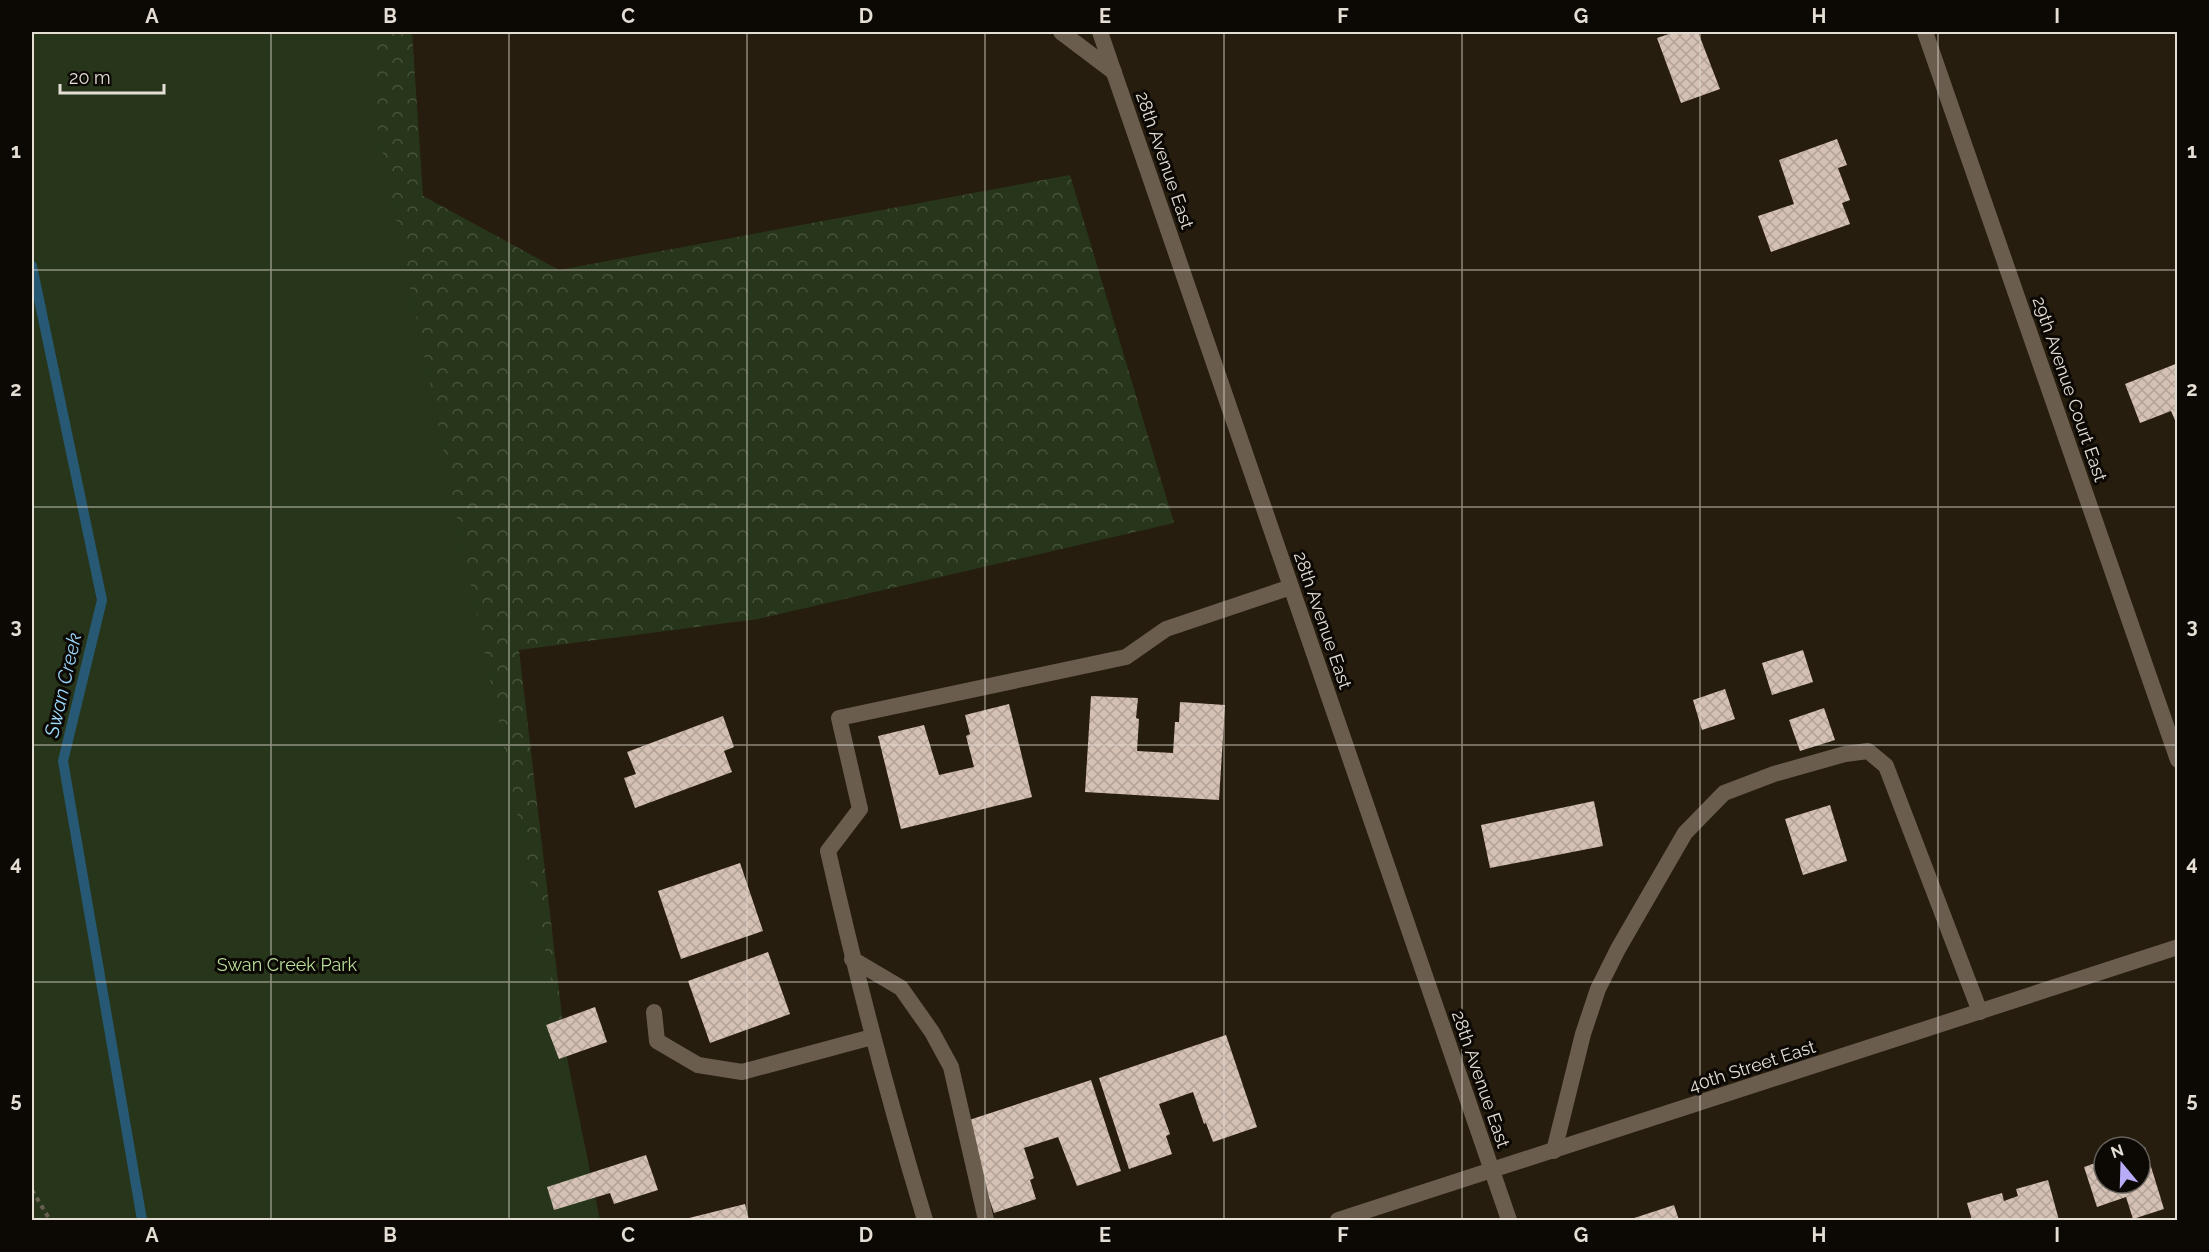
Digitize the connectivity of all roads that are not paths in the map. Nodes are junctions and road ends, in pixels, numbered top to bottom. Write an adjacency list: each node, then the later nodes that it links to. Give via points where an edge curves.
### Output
1 (1061, 32): 4 (street)
2 (1100, 32): 4 (street, 28th Avenue East)
3 (1925, 32): 6 (street, 29th Avenue Court East)
4 (1114, 72): 5 (street, 28th Avenue East)
5 (1291, 587): 8 (street, via 1166,629 1126,657 839,718 860,809 828,851); 13 (street, 28th Avenue East)
6 (2178, 760)
7 (2178, 947): 10 (street, 40th Street East)
8 (852, 959): 11 (street); 15 (street, via 901,988 951,1068)
9 (654, 1012): 11 (street, via 657,1041 698,1065 742,1072)
10 (1980, 1012): 12 (street, 40th Street East); 12 (street, via 1886,766 1868,752 1845,754 1774,774 1724,793 1685,833 1598,989)
11 (872, 1036): 14 (street)
12 (1554, 1151): 13 (street, 40th Street East)
13 (1492, 1171): 16 (street, 40th Street East); 17 (street, 28th Avenue East)
14 (925, 1221)
15 (986, 1221)
16 (1338, 1221)
17 (1509, 1221)

